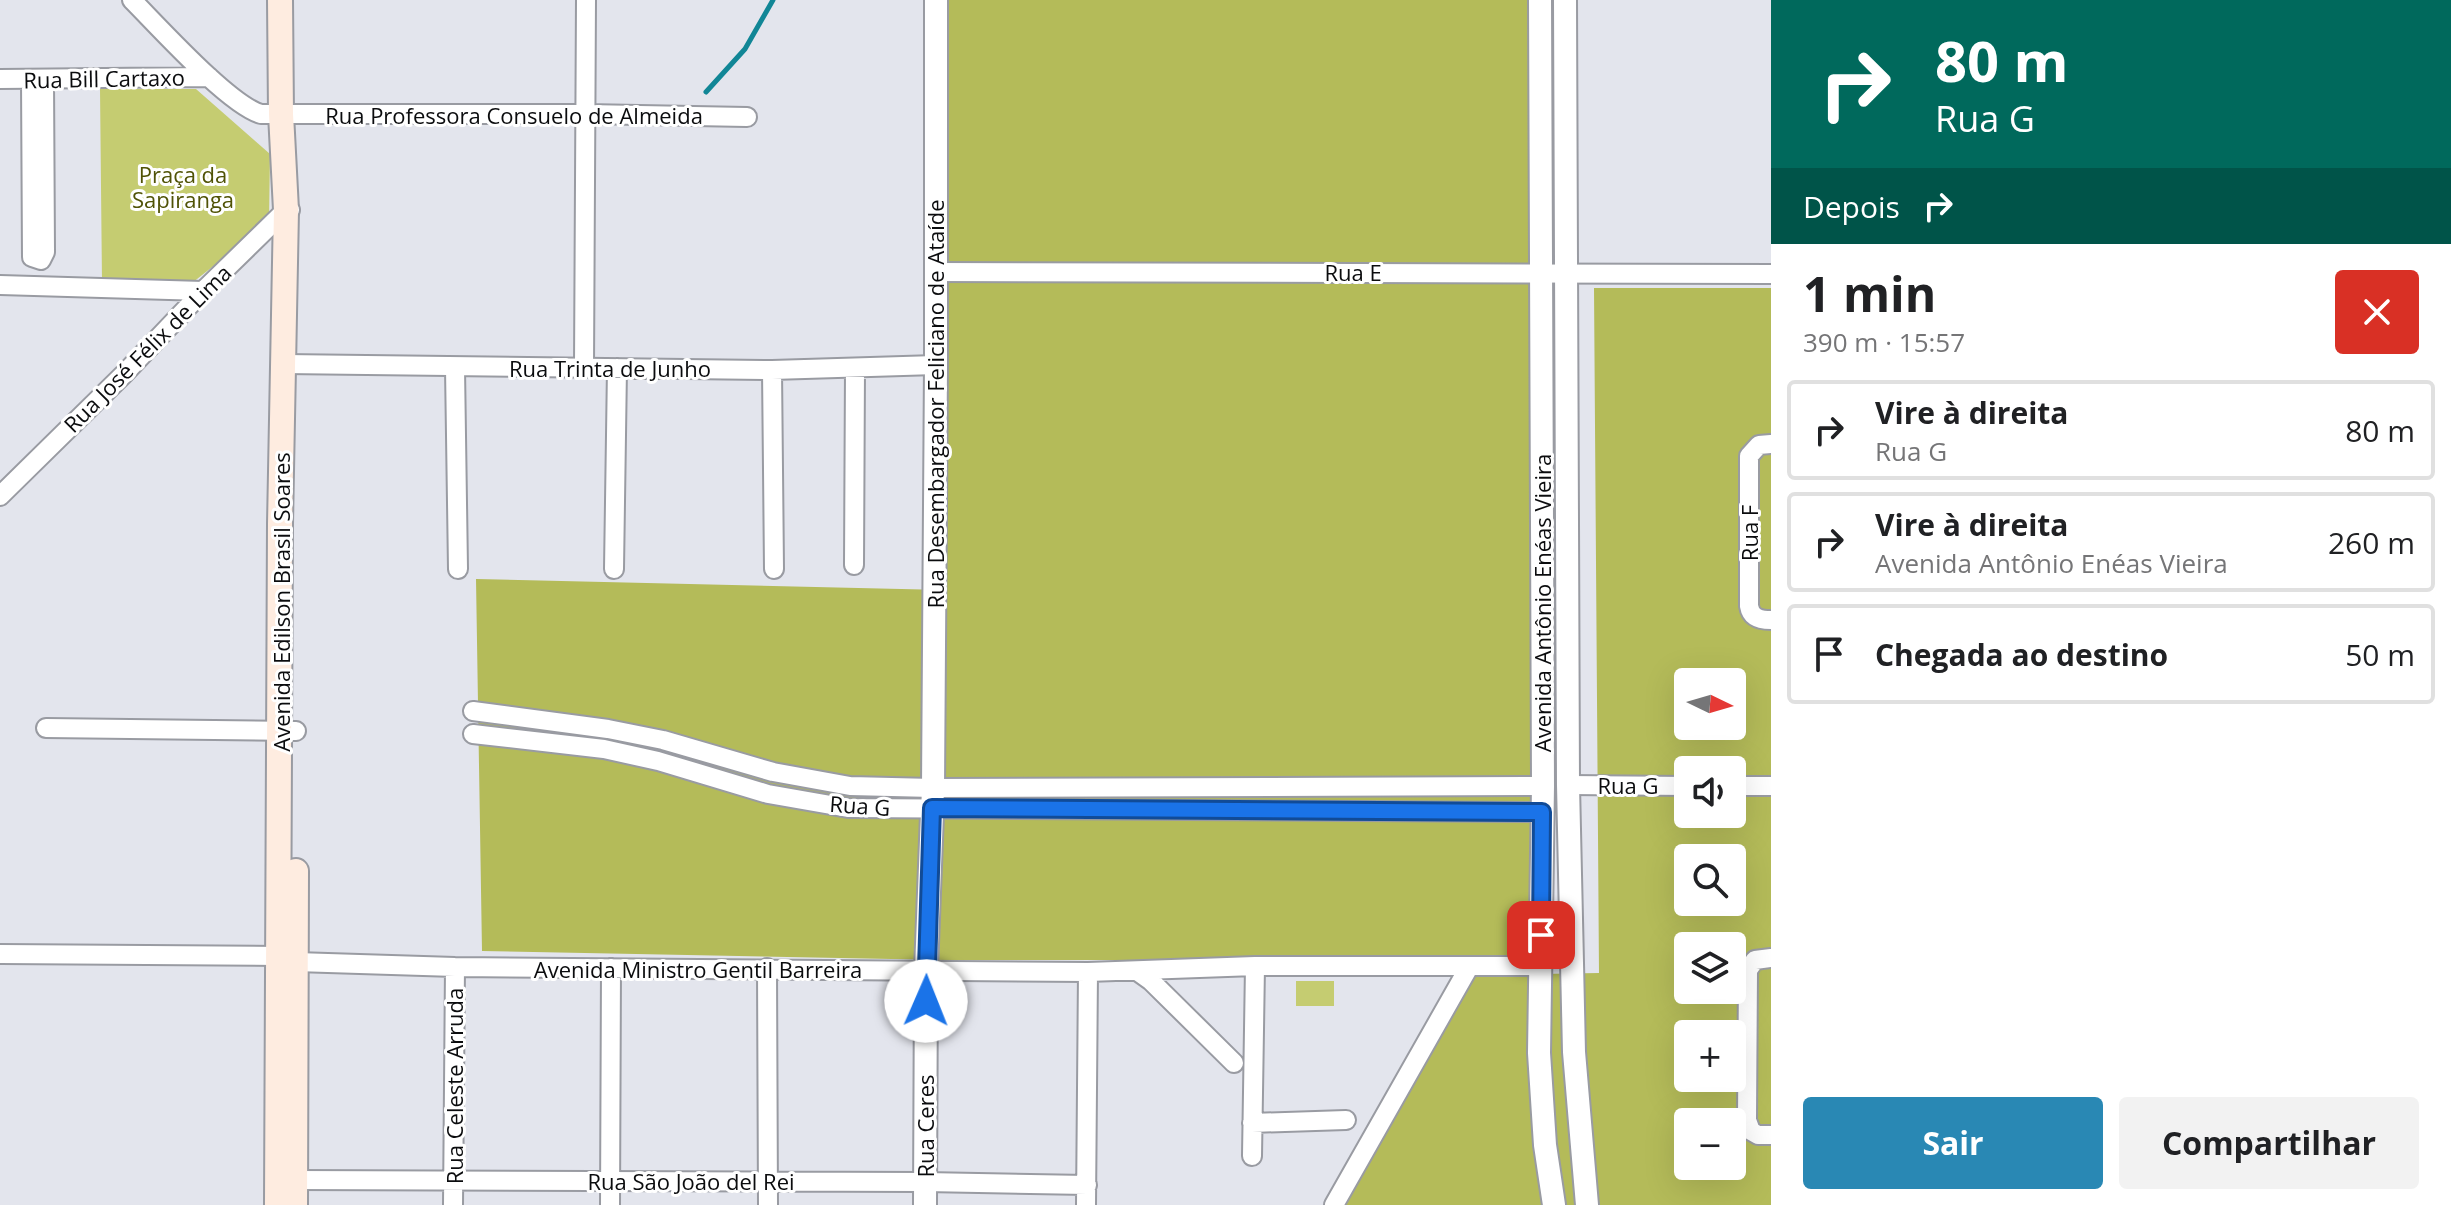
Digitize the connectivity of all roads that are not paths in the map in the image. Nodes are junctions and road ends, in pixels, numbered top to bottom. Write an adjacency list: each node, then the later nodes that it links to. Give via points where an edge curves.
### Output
1 (132, 0): 8 (street, Rua Professora Consuelo de Almeida)
2 (280, 0): 11 (main road, Avenida Edilson Brasil Soares)
3 (297, 0): 11 (main road, Avenida Edilson Brasil Soares)
4 (586, 0): 12 (street)
5 (936, 0): 15 (street, Rua Desembargador Feliciano de Ataíde)
6 (1540, 0): 16 (street, Avenida Antônio Enéas Vieira)
7 (1565, 0): 17 (street, Avenida Antônio Enéas Vieira)
8 (209, 77): 10 (street, Rua Bill Cartaxo); 11 (street, Rua Professora Consuelo de Almeida, via 251,110)
9 (0, 79): 10 (street, Rua Bill Cartaxo)
10 (38, 80): 10 (street, via 32,257 41,260 45,252)
11 (289, 114): 12 (street, Rua Professora Consuelo de Almeida); 14 (main road, Avenida Edilson Brasil Soares)
12 (586, 114): 13 (street, Rua Professora Consuelo de Almeida); 23 (street)
13 (747, 117)
14 (291, 210): 20 (street, Rua José Félix de Lima); 21 (main road, Avenida Edilson Brasil Soares)
15 (935, 272): 16 (street, Rua E); 22 (street, Rua Desembargador Feliciano de Ataíde)
16 (1541, 272): 17 (street, Rua E); 38 (street, Avenida Antônio Enéas Vieira)
17 (1566, 272): 18 (street, Rua E); 37 (street, Avenida Antônio Enéas Vieira)
18 (1771, 274)
19 (0, 285): 20 (street)
20 (203, 291): 29 (street, Rua José Félix de Lima)
21 (291, 364): 24 (street, Rua Trinta de Junho); 36 (main road, Avenida Edilson Brasil Soares, via 280,524)
22 (936, 365): 26 (street, Rua Trinta de Junho); 42 (street, Rua Desembargador Feliciano de Ataíde)
23 (584, 367): 24 (street, Rua Trinta de Junho); 25 (street, Rua Trinta de Junho)
24 (455, 368): 31 (street)
25 (617, 368): 27 (street, Rua Trinta de Junho); 32 (street)
26 (855, 369): 27 (street, Rua Trinta de Junho); 30 (street)
27 (772, 370): 33 (street)
28 (1771, 444): 34 (street, Rua F, via 1759,445 1749,456 1750,611 1760,620)
29 (0, 496)
30 (854, 565)
31 (458, 569)
32 (614, 569)
33 (774, 569)
34 (1771, 620)
35 (46, 728): 36 (street)
36 (288, 731): 46 (main road, Avenida Edilson Brasil Soares)
37 (1568, 785): 39 (street, Rua G); 76 (street, Avenida Antônio Enéas Vieira, via 1574,1052)
38 (1543, 786): 42 (street, Rua G); 43 (street, Avenida Antônio Enéas Vieira)
39 (1674, 786)
40 (1746, 786): 41 (street)
41 (1771, 786)
42 (932, 798): 42 (street, Rua G, via 773,772 608,729 482,712 481,735 604,749 768,794 848,808); 43 (street, Rua G); 53 (street, Rua Ceres)
43 (1542, 812): 48 (street, Avenida Antônio Enéas Vieira)
44 (0, 954): 46 (street, Avenida Ministro Gentil Barreira)
45 (1771, 958): 59 (street, via 1755,960 1748,970 1747,1105 1751,1131)
46 (287, 959): 49 (street, Avenida Ministro Gentil Barreira); 61 (main road, Avenida Edilson Brasil Soares); 67 (main road, Avenida Edilson Brasil Soares)
47 (1255, 966): 50 (street, Avenida Ministro Gentil Barreira); 54 (street, Avenida Ministro Gentil Barreira); 58 (street)
48 (1541, 966): 50 (street, Avenida Ministro Gentil Barreira); 75 (street, Avenida Antônio Enéas Vieira, via 1541,1096)
49 (455, 967): 51 (street, Avenida Ministro Gentil Barreira); 62 (street, Rua Celeste Arruda)
50 (1469, 967): 74 (street)
51 (611, 968): 52 (street, Avenida Ministro Gentil Barreira); 63 (street)
52 (767, 968): 53 (street, Avenida Ministro Gentil Barreira); 64 (street)
53 (926, 970): 55 (street, Avenida Ministro Gentil Barreira); 65 (street, Rua Ceres)
54 (1137, 971): 55 (street, Avenida Ministro Gentil Barreira); 56 (street)
55 (1088, 972): 66 (street)
56 (1234, 1063)
57 (1346, 1120): 58 (street)
58 (1252, 1123): 60 (street)
59 (1771, 1135)
60 (1252, 1156)
61 (294, 1180): 62 (street, Rua São João del Rei); 68 (main road, Avenida Edilson Brasil Soares)
62 (454, 1180): 63 (street, Rua São João del Rei); 69 (street, Rua Celeste Arruda)
63 (610, 1180): 64 (street, Rua São João del Rei); 70 (street)
64 (768, 1182): 65 (street, Rua São João del Rei); 71 (street)
65 (925, 1182): 66 (street, Rua São João del Rei); 72 (street, Rua Ceres)
66 (1087, 1185): 73 (street)
67 (277, 1205)
68 (295, 1205)
69 (453, 1205)
70 (610, 1205)
71 (768, 1205)
72 (925, 1205)
73 (1086, 1205)
74 (1334, 1205)
75 (1554, 1205)
76 (1587, 1205)

